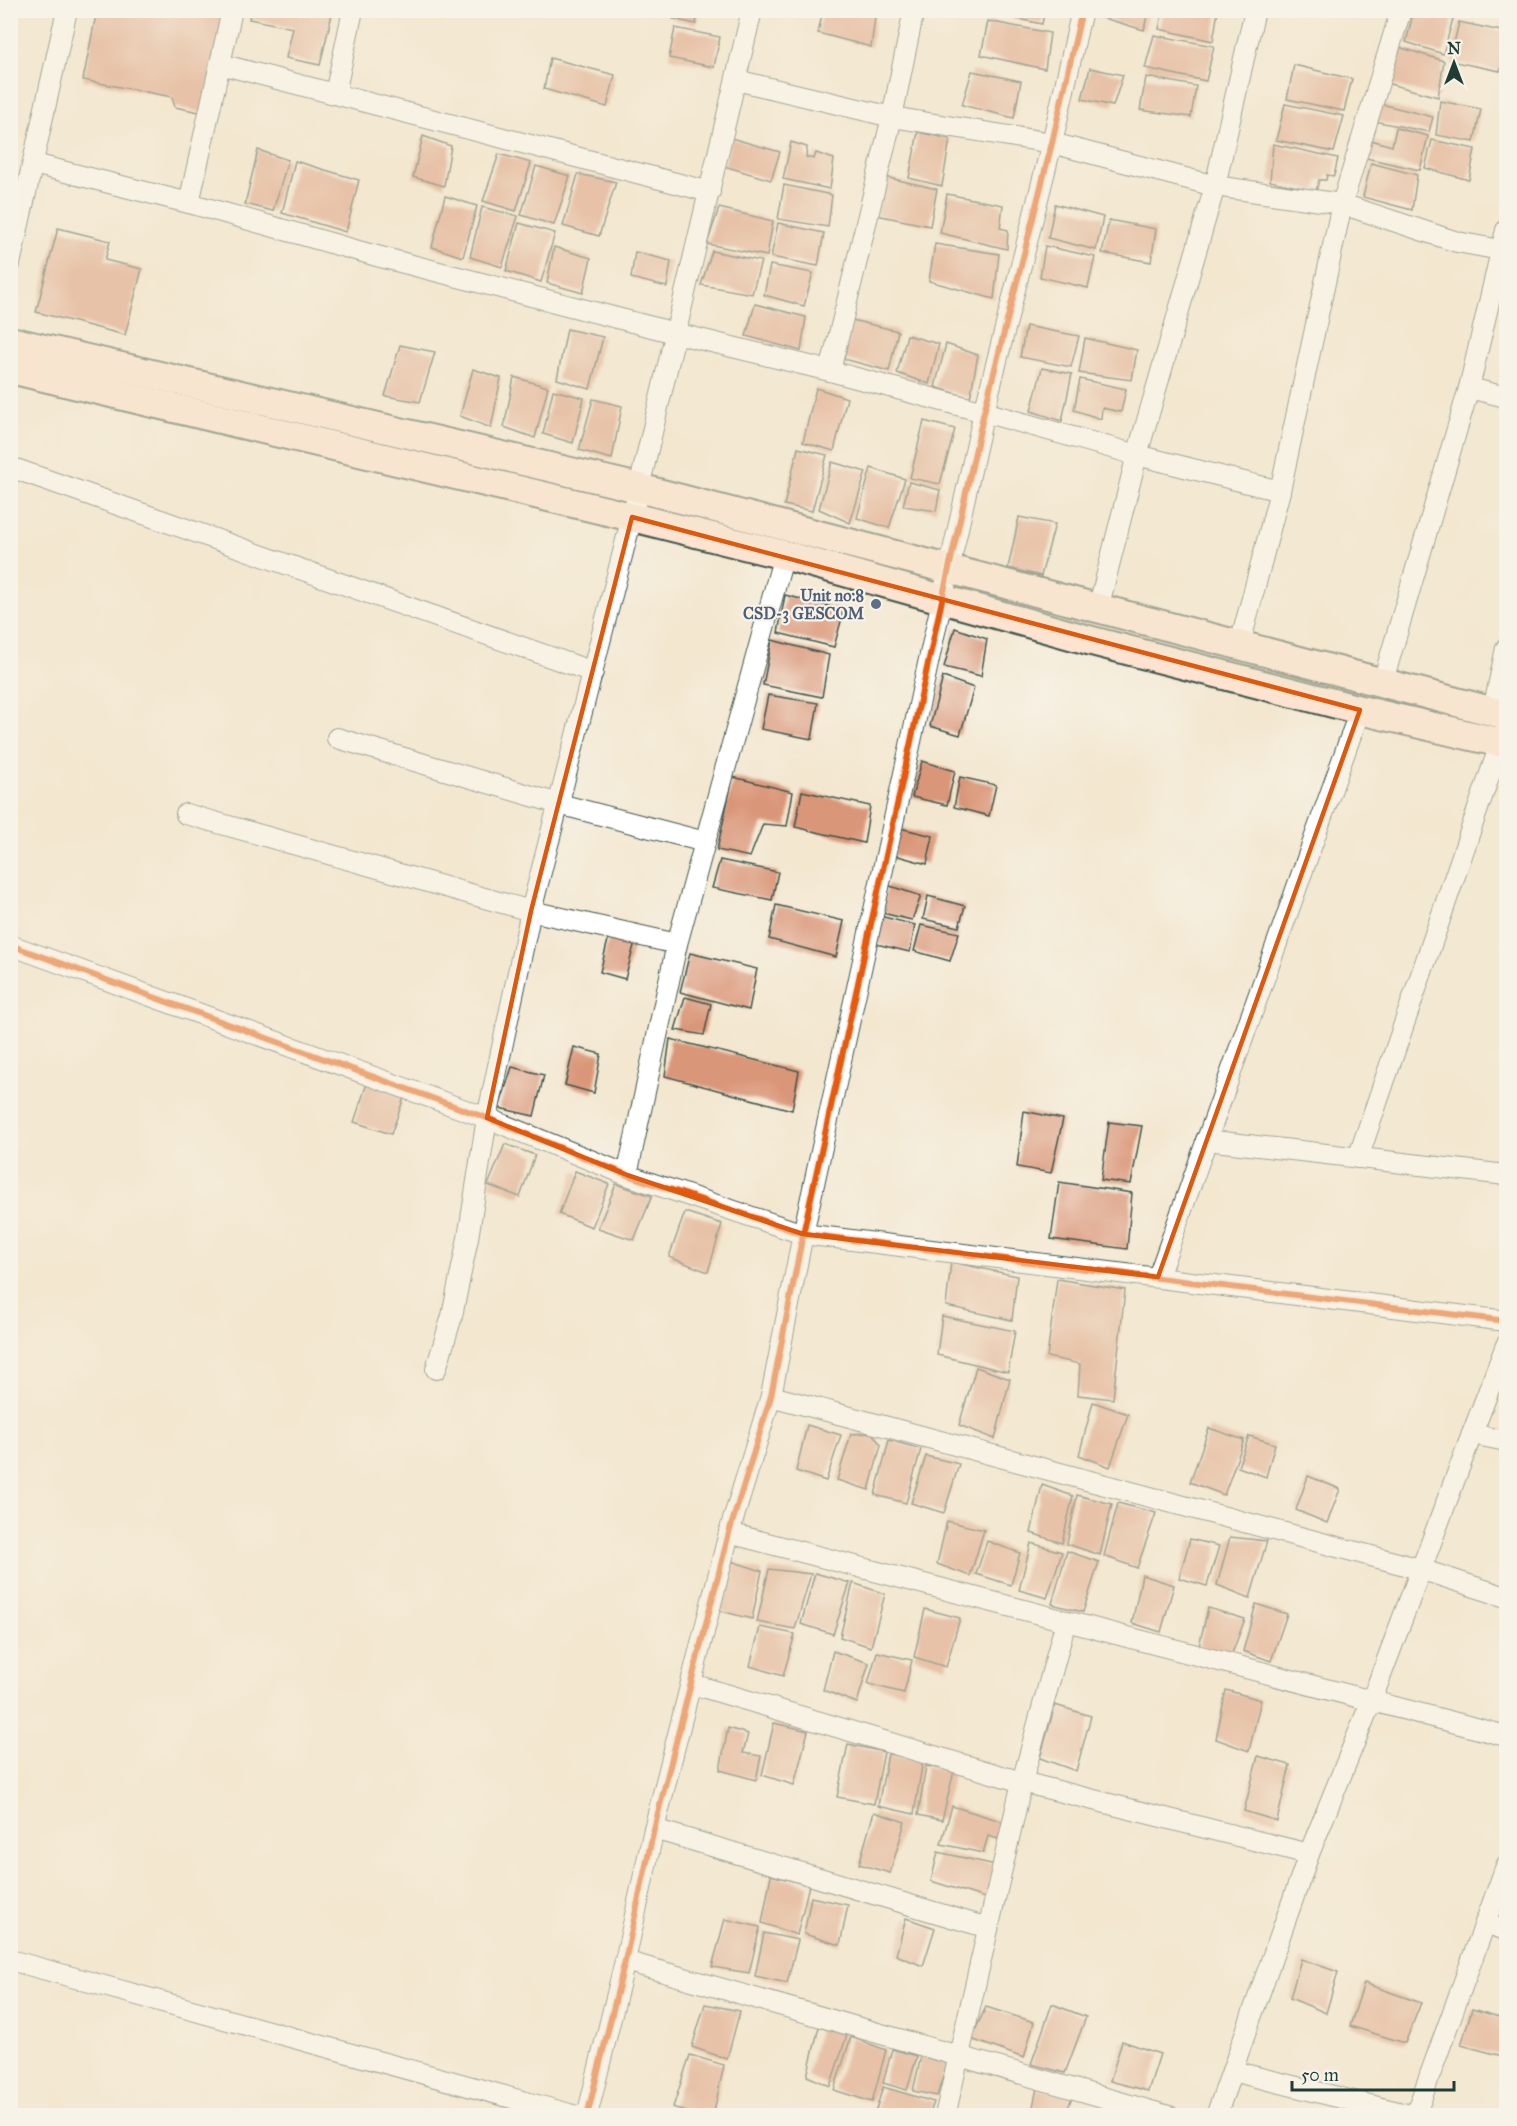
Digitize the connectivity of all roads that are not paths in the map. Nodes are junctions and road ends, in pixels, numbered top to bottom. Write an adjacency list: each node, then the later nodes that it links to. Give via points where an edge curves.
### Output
1 (67, 10): 14 (street)
2 (232, 10): 9 (street)
3 (353, 10): 11 (street)
4 (752, 10): 10 (street)
5 (914, 10): 12 (street)
6 (1082, 10): 13 (street)
7 (1255, 10): 15 (street)
8 (1401, 10): 18 (street)
9 (220, 64): 11 (street); 17 (street)
10 (736, 80): 12 (street); 16 (street)
11 (335, 94): 16 (street)
12 (892, 117): 13 (street); 25 (street)
13 (1052, 143): 15 (street); 28 (street)
14 (34, 164): 17 (street); 21 (street)
15 (1215, 186): 18 (street); 29 (street)
16 (710, 192): 22 (street)
17 (189, 203): 22 (street)
18 (1342, 204): 20 (street, via 1457,242); 32 (street)
19 (1506, 230): 20 (street)
20 (1504, 251): 26 (street)
21 (10, 264)
22 (675, 333): 25 (street); 31 (street)
23 (10, 341): 31 (street)
24 (10, 369): 33 (street)
25 (830, 371): 28 (street)
26 (1469, 388): 27 (street); 41 (street)
27 (1506, 397)
28 (984, 412): 29 (street); 35 (street)
29 (1137, 455): 32 (street); 37 (street)
30 (10, 467): 40 (street)
31 (639, 488): 33 (street); 35 (street)
32 (1280, 491): 38 (street)
33 (632, 516): 34 (street); 40 (street)
34 (784, 555): 36 (street); 47 (street)
35 (949, 568): 36 (street); 37 (street)
36 (942, 600): 42 (street); 56 (street)
37 (1098, 609): 38 (street)
38 (1240, 644): 41 (street)
39 (1506, 648): 43 (street)
40 (592, 672): 45 (street)
41 (1383, 681): 43 (street)
42 (1360, 710): 43 (street); 52 (street)
43 (1503, 728): 53 (street)
44 (337, 738): 45 (street)
45 (559, 804): 47 (street); 48 (street)
46 (186, 814): 48 (street)
47 (705, 842): 49 (street)
48 (531, 911): 49 (street); 51 (street)
49 (677, 944): 54 (street)
50 (10, 945): 51 (street)
51 (487, 1118): 54 (street); 60 (street, via 462,1272)
52 (1206, 1140): 53 (street); 57 (street)
53 (1358, 1158): 55 (street)
54 (627, 1175): 56 (street)
55 (1506, 1176)
56 (803, 1234): 57 (street); 61 (street)
57 (1158, 1277): 58 (street)
58 (1506, 1322)
59 (1506, 1345): 62 (street)
60 (436, 1369)
61 (771, 1396): 64 (street); 65 (street)
62 (1472, 1434): 63 (street); 65 (street)
63 (1506, 1441)
64 (729, 1533): 67 (street); 68 (street)
65 (1420, 1569): 66 (street); 69 (street)
66 (1506, 1597)
67 (1066, 1621): 69 (street); 71 (street)
68 (692, 1684): 71 (street); 72 (street)
69 (1371, 1702): 70 (street); 73 (street)
70 (1506, 1736)
71 (1022, 1782): 73 (street); 76 (street)
72 (654, 1829): 76 (street); 79 (street)
73 (1309, 1854): 81 (street)
74 (1506, 1866): 75 (street)
75 (1485, 1923): 77 (street); 87 (street)
76 (988, 1928): 80 (street)
77 (1506, 1930)
78 (10, 1960): 82 (street)
79 (625, 1961): 80 (street); 83 (street)
80 (959, 2057): 84 (street); 85 (street)
81 (1232, 2071): 86 (street); 87 (street)
82 (577, 2115)
83 (587, 2115)
84 (945, 2115)
85 (1169, 2115)
86 (1216, 2115)
87 (1415, 2115)

